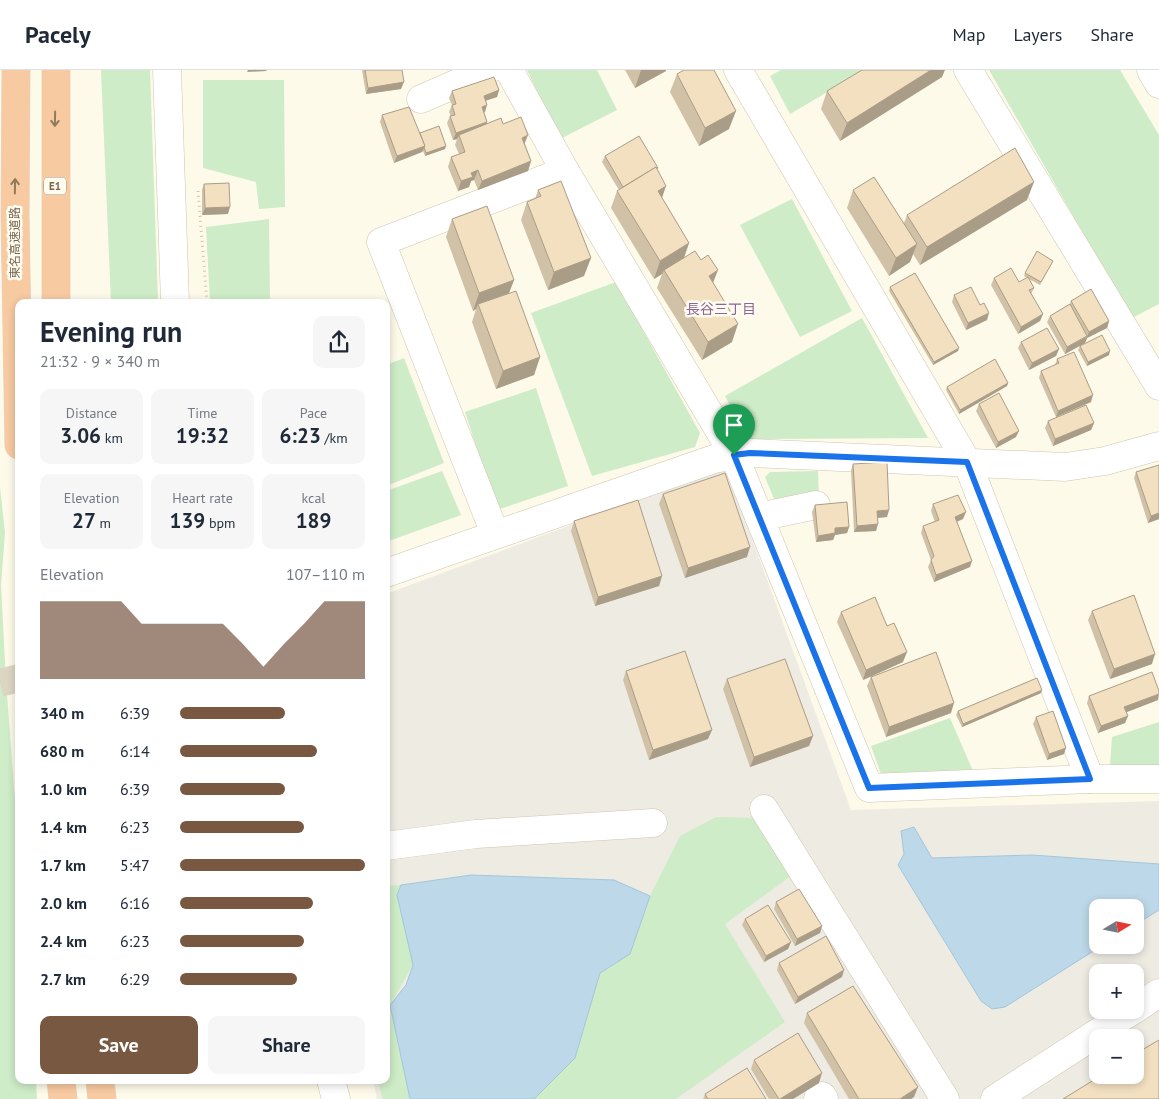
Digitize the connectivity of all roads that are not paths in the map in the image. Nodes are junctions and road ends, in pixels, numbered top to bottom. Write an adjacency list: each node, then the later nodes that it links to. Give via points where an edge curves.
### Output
1 (16, 70): 13 (highway, 東名高速道路, one-way to 1)
2 (56, 70): 11 (highway, E1, one-way to 11)
3 (168, 70): 16 (street)
4 (488, 70): 10 (street)
5 (509, 70): 12 (street)
6 (738, 70): 20 (street)
7 (968, 70): 17 (street)
8 (1151, 70): 9 (street)
9 (1159, 84)
10 (421, 99)
11 (55, 156): 14 (highway, E1); 15 (highway)
12 (565, 171): 19 (street); 23 (street, via 381,242)
13 (16, 299)
14 (56, 299)
15 (68, 299)
16 (176, 299)
17 (1159, 386)
18 (1159, 446): 20 (street, via 1106,461 1065,467)
19 (734, 455): 20 (street); 22 (street); 23 (street)
20 (967, 462): 25 (street)
21 (816, 505): 22 (street)
22 (759, 517): 25 (street, via 869,788)
23 (495, 534): 24 (street)
24 (390, 572)
25 (1090, 779): 26 (street)
26 (1159, 779)
27 (764, 809): 41 (street)
28 (653, 823): 29 (street, via 476,834)
29 (390, 845)
30 (1159, 993): 31 (street)
31 (1144, 1003)
32 (1118, 1019): 42 (street)
33 (61, 1084): 36 (highway)
34 (100, 1084): 37 (highway)
35 (332, 1084): 38 (street)
36 (63, 1099)
37 (102, 1099)
38 (336, 1099)
39 (818, 1099): 40 (street, via 822,1096)
40 (824, 1099)
41 (945, 1099)
42 (994, 1099)

